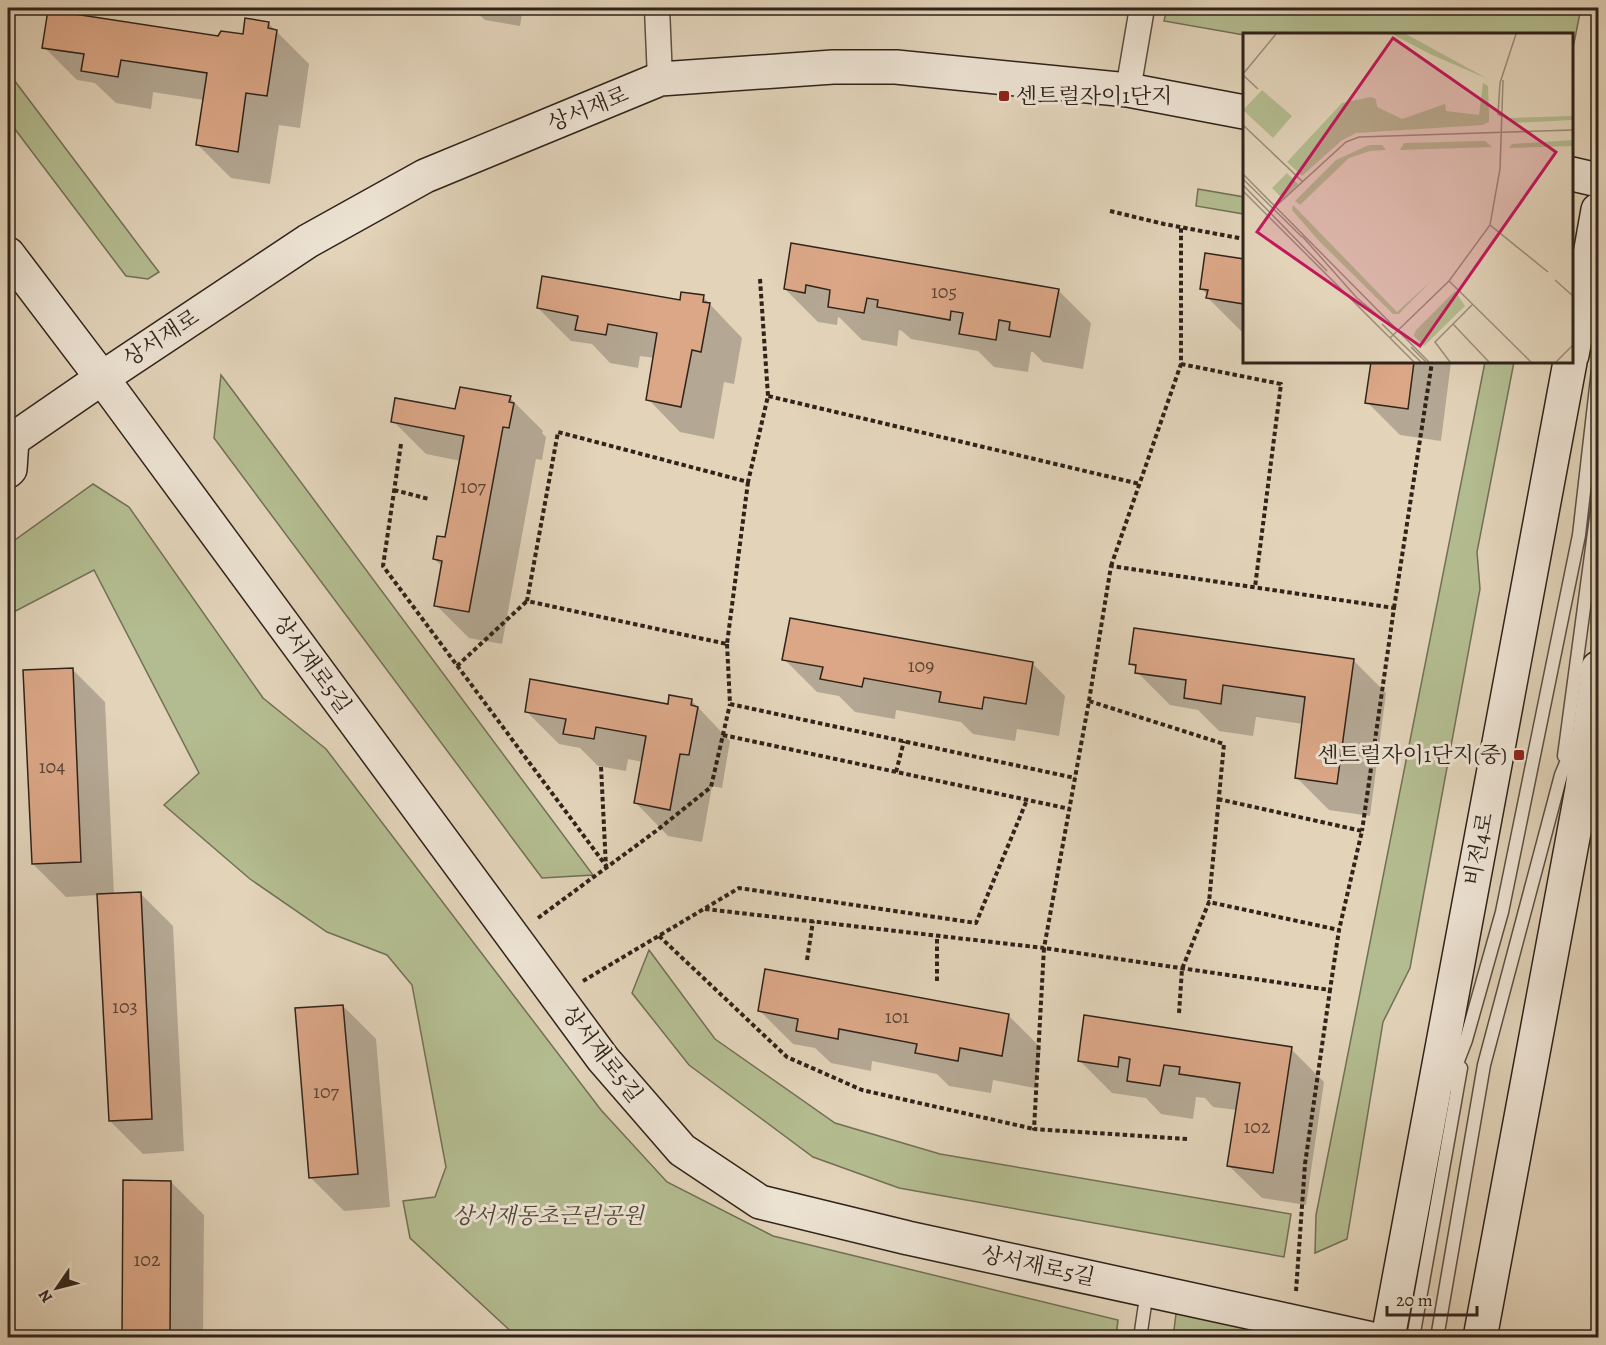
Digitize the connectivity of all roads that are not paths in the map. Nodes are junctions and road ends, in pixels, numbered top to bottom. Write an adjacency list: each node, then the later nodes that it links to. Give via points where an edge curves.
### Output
1 (657, 8): 3 (street)
2 (1143, 8): 4 (street)
3 (660, 79): 4 (street, 상서재로, via 896,66); 13 (street, 상서재로, via 425,176 308,241)
4 (1128, 90): 5 (street, 상서재로)
5 (1243, 112)
6 (1573, 174): 7 (street)
7 (1599, 180)
8 (1599, 210): 10 (street)
9 (8, 254): 13 (street, 상서재로5길)
10 (1573, 350)
11 (1570, 363): 19 (street, 비전4로)
12 (1599, 370): 18 (lane, via 1579,535 1502,912)
13 (102, 378): 14 (street, 상서재로); 20 (street, 상서재로5길, via 603,1059 682,1150 760,1202)
14 (9, 450)
15 (1599, 503): 17 (lane)
16 (1596, 682): 17 (lane); 26 (street, via 1582,789)
17 (1561, 775): 25 (lane, via 1484,1065)
18 (1466, 1040): 19 (lane); 24 (lane)
19 (1423, 1150): 23 (street, 비전4로)
20 (1147, 1290): 21 (lane); 22 (street, 상서재로5길)
21 (1140, 1338)
22 (1368, 1338)
23 (1389, 1338)
24 (1413, 1338)
25 (1437, 1338)
26 (1480, 1338)

